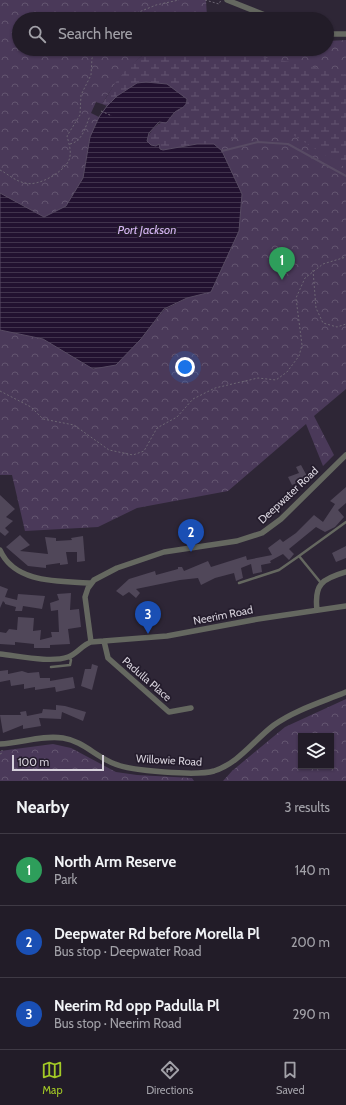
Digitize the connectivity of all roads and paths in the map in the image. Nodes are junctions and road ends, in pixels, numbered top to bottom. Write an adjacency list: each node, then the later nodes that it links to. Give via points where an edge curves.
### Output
1 (179, 0): 5 (path)
2 (205, 0): 3 (path, via 219,4)
3 (221, 0)
4 (227, 0): 6 (street)
5 (139, 12)
6 (257, 12)
7 (334, 34): 8 (street)
8 (346, 34)
9 (93, 56): 13 (path, via 91,75 81,95 80,115 66,136)
10 (102, 111): 12 (path)
11 (90, 116): 13 (path, via 78,141)
12 (112, 116)
13 (69, 144): 14 (path, via 68,161 44,181 26,184)
14 (0, 170)
15 (346, 257): 16 (path)
16 (313, 270): 17 (path, via 316,308 323,323 337,327); 18 (path, via 305,278 296,298 302,345 299,356 288,372 276,380 258,378 215,388 193,399 177,417 157,428 144,451 133,455 109,450 74,425 43,419 31,407)
17 (346, 324)
18 (0, 391)
19 (346, 455): 24 (street, Deepwater Road, via 281,519 262,533 237,541 164,552 99,576)
20 (346, 522): 22 (lane)
21 (0, 550): 24 (street, via 3,557 15,568 36,578 45,581)
22 (299, 556): 25 (lane, via 279,570); 26 (lane)
23 (346, 572): 26 (street, via 334,575)
24 (91, 583): 30 (street, via 85,603)
25 (239, 583)
26 (321, 583): 28 (street, via 316,597)
27 (346, 606): 28 (street, Neerim Road)
28 (317, 610): 29 (street, Neerim Road, via 167,636)
29 (104, 640): 30 (street, Neerim Road); 35 (street, Padulla Place, via 108,658 169,712)
30 (91, 642): 32 (street)
31 (0, 654): 32 (street, via 54,659)
32 (68, 657): 33 (lane, via 71,660 70,665)
33 (51, 668)
34 (346, 692): 36 (street, Willowie Road, via 287,716 237,758 212,771 198,773 128,768 110,762 82,745 64,738 52,737)
35 (191, 708)
36 (0, 744)

